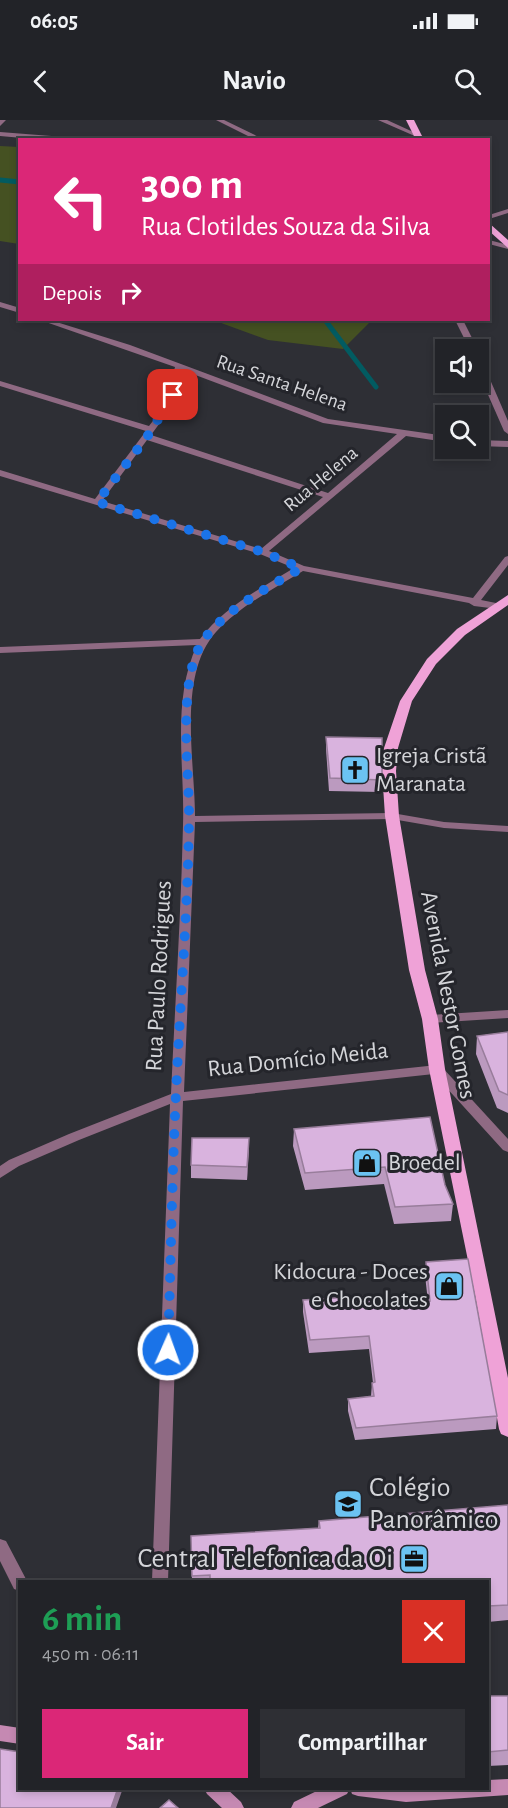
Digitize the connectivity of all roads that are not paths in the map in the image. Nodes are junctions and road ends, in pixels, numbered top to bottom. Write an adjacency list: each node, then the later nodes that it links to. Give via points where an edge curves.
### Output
1 (219, 120): 6 (street)
2 (381, 120): 7 (street)
3 (410, 120): 7 (main road)
4 (0, 134): 5 (street)
5 (51, 138)
6 (258, 138)
7 (419, 138)
8 (508, 211): 9 (street)
9 (490, 217)
10 (490, 227): 12 (main road)
11 (490, 242): 12 (street)
12 (508, 246)
13 (0, 304): 14 (street)
14 (18, 310)
15 (47, 321): 18 (street, Rua Santa Helena)
16 (460, 321): 17 (street)
17 (468, 339)
18 (179, 366): 22 (street, via 173,395); 23 (street, Rua Santa Helena, via 326,421)
19 (0, 383): 22 (street)
20 (489, 387): 21 (street)
21 (508, 431)
22 (150, 433): 28 (street); 29 (street)
23 (403, 434): 24 (street, Rua Santa Helena); 28 (street, Rua Helena)
24 (435, 438)
25 (489, 443): 26 (street)
26 (508, 444)
27 (0, 473): 29 (street)
28 (328, 496): 30 (street, Rua Helena)
29 (97, 502): 30 (street)
30 (263, 552): 32 (street)
31 (508, 559): 33 (street)
32 (301, 568): 33 (street); 35 (street, Rua Paulo Rodrigues, via 252,598)
33 (474, 603): 34 (street)
34 (503, 603): 37 (main road, Avenida Nestor Gomes, via 461,632 431,662 406,701 389,771)
35 (203, 642): 36 (street); 38 (street, Rua Paulo Rodrigues, via 189,691)
36 (0, 650)
37 (392, 816): 38 (street); 39 (street, via 444,825); 41 (main road, Avenida Nestor Gomes, via 417,970)
38 (189, 819): 43 (street, Rua Paulo Rodrigues)
39 (508, 829)
40 (508, 1014): 41 (street)
41 (430, 1019): 42 (main road, Avenida Nestor Gomes)
42 (436, 1069): 43 (street, Rua Domício Meida); 44 (street); 46 (main road, Avenida Nestor Gomes)
43 (176, 1097): 45 (street, Rua Domício Meida, via 74,1137); 49 (street, Rua Paulo Rodrigues)
44 (508, 1147)
45 (0, 1173)
46 (508, 1429)
47 (0, 1546): 48 (street)
48 (18, 1580)
49 (160, 1580)
50 (0, 1733): 51 (street)
51 (18, 1736)
52 (508, 1787): 53 (street)
53 (489, 1788)
54 (215, 1790): 58 (street)
55 (338, 1790): 59 (street)
56 (374, 1790): 57 (street, via 406,1794)
57 (464, 1790)
58 (235, 1808)
59 (300, 1808)

